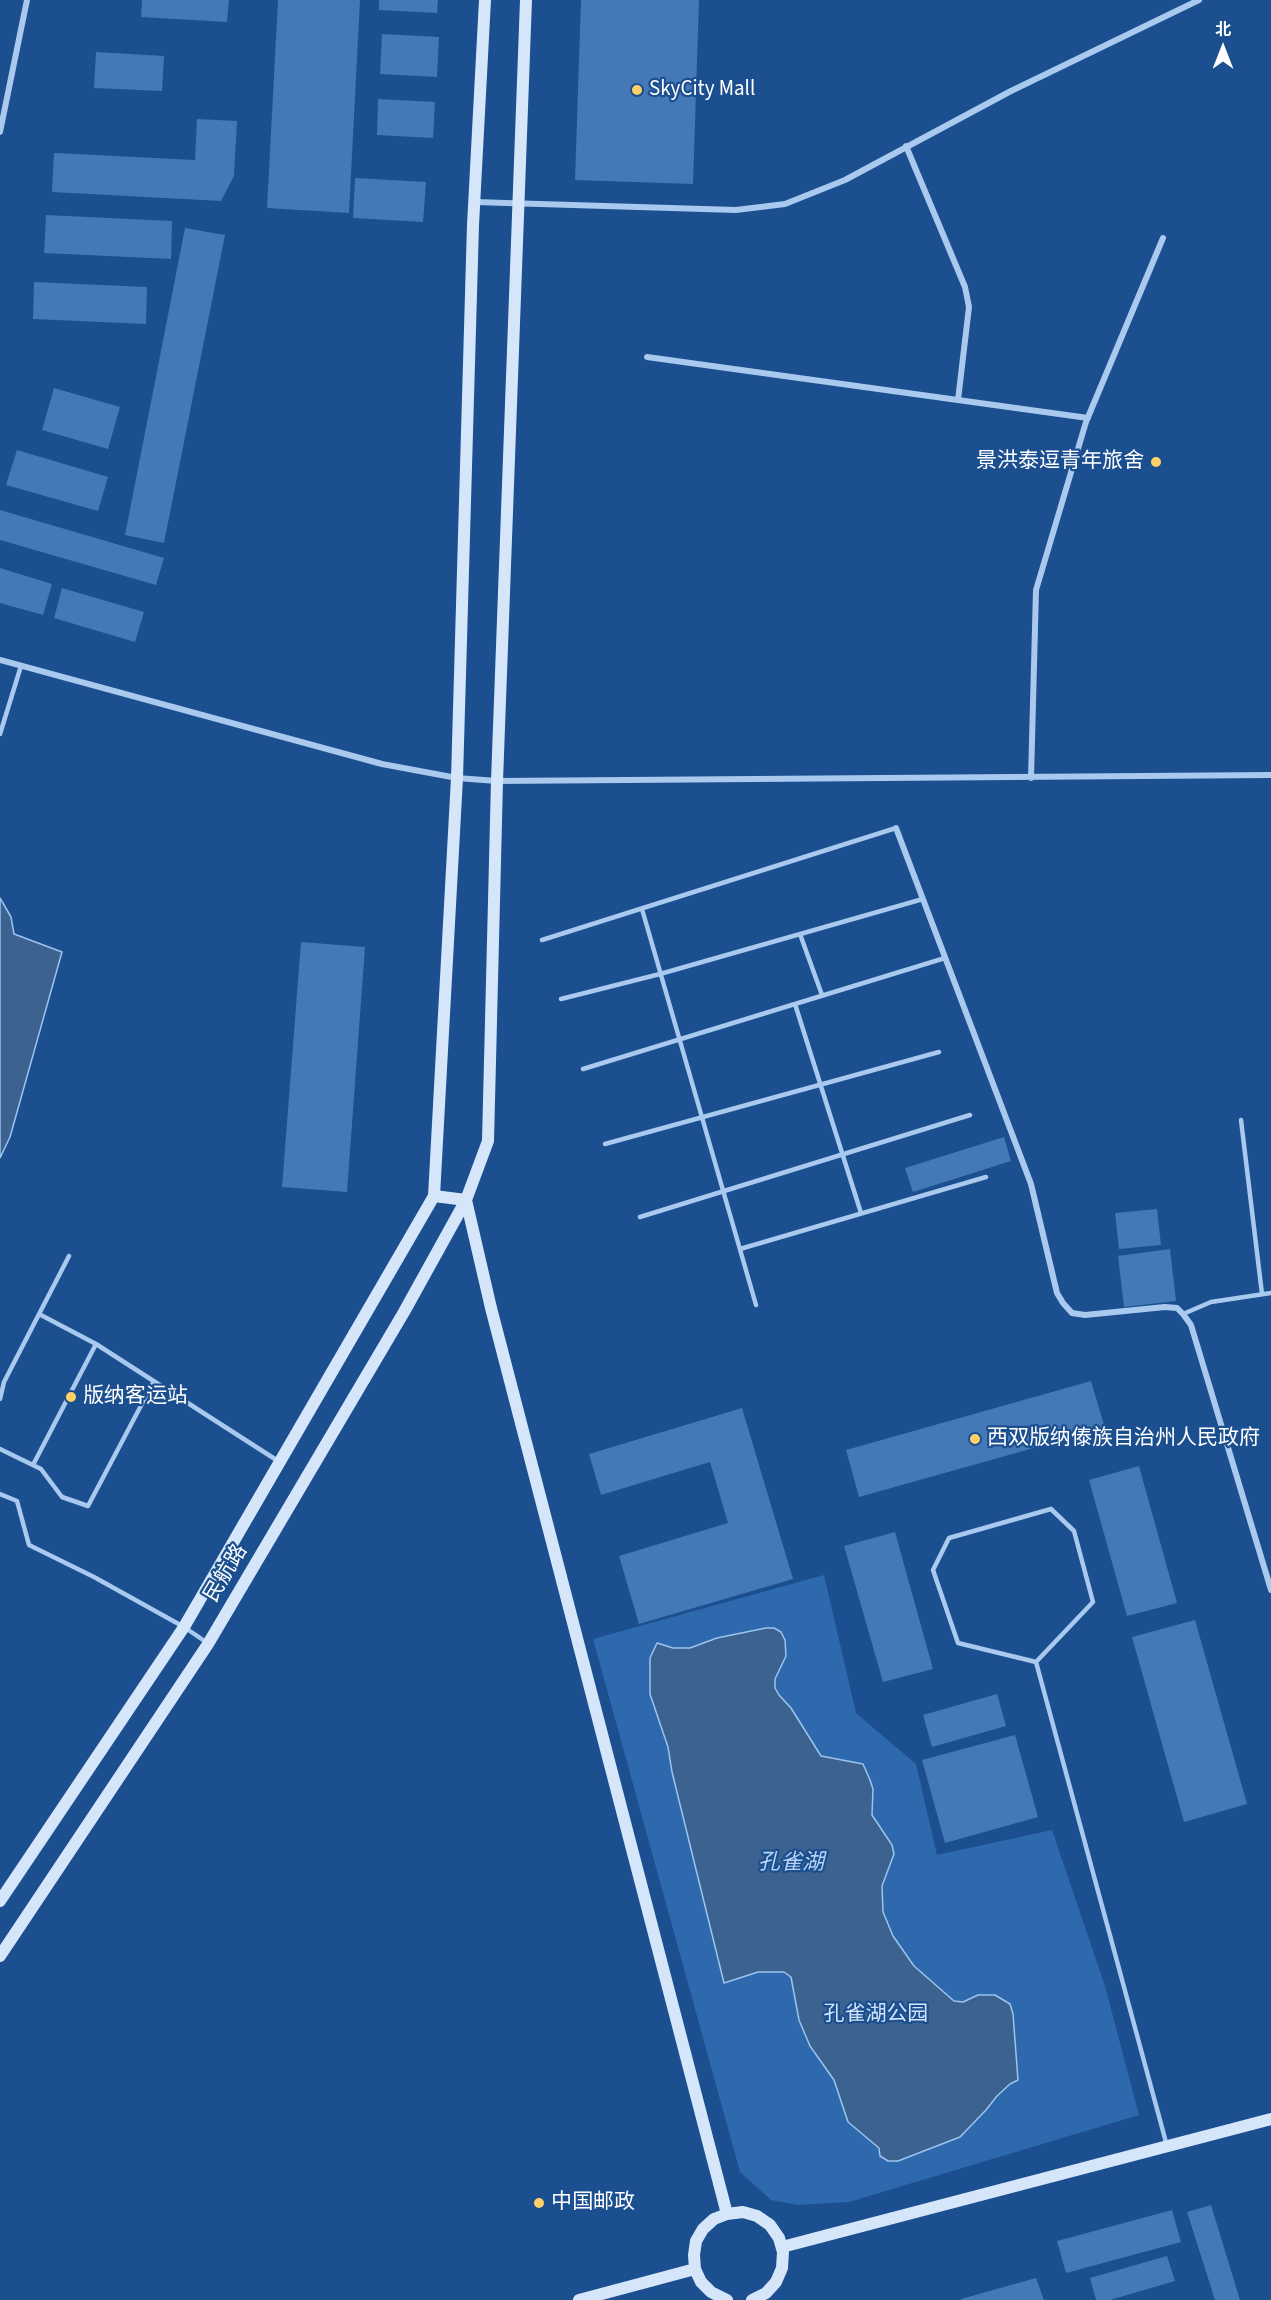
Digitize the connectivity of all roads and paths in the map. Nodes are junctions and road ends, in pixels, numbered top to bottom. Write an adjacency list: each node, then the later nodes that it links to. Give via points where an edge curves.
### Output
1 (27, 0): 5 (street)
2 (485, 0): 7 (main road)
3 (526, 0): 8 (main road, 民航路)
4 (1200, 0): 6 (street)
5 (0, 132)
6 (906, 146): 8 (street, via 820,192 769,208); 11 (street, via 965,287 969,307)
7 (474, 202): 8 (street); 17 (main road)
8 (517, 204): 19 (main road, 民航路)
9 (1163, 238): 12 (street)
10 (647, 357): 11 (street)
11 (958, 400): 12 (street)
12 (1088, 417): 18 (street, via 1036,590)
13 (0, 660): 14 (street)
14 (21, 666): 15 (lane); 17 (street, via 382,764)
15 (0, 734)
16 (1271, 775): 18 (street)
17 (457, 778): 19 (street); 41 (main road)
18 (1031, 778): 19 (street)
19 (497, 781): 42 (main road, 民航路, via 488,1141)
20 (896, 828): 21 (street); 22 (lane)
21 (923, 899): 23 (lane); 25 (street)
22 (642, 909): 24 (lane); 26 (lane)
23 (800, 934): 26 (lane); 27 (lane)
24 (542, 940)
25 (945, 957): 27 (lane); 51 (street, via 1030,1184 1057,1293 1063,1303 1072,1312 1085,1315 1165,1306 1177,1308)
26 (660, 974): 28 (lane); 30 (lane)
27 (822, 995): 29 (lane)
28 (561, 999)
29 (795, 1004): 30 (lane); 33 (lane)
30 (679, 1039): 32 (lane); 35 (lane)
31 (939, 1052): 33 (lane)
32 (583, 1069)
33 (820, 1085): 35 (lane); 38 (lane)
34 (970, 1115): 38 (lane)
35 (702, 1117): 37 (lane); 40 (lane)
36 (1241, 1120): 48 (lane)
37 (605, 1144)
38 (843, 1154): 40 (lane); 43 (lane)
39 (986, 1177): 43 (lane)
40 (723, 1191): 44 (lane); 45 (lane)
41 (434, 1196): 42 (main road); 56 (main road, 民航路)
42 (466, 1200): 61 (main road, 民航路); 67 (main road)
43 (861, 1213): 45 (lane)
44 (640, 1217)
45 (740, 1249): 49 (lane)
46 (69, 1256): 50 (lane)
47 (1271, 1293): 48 (lane)
48 (1262, 1294): 51 (lane, via 1211,1302)
49 (756, 1305)
50 (39, 1314): 52 (lane); 54 (lane, via 4,1382)
51 (1183, 1314): 59 (street, via 1191,1326)
52 (96, 1344): 53 (lane); 57 (lane)
53 (154, 1381): 56 (lane); 57 (lane, via 88,1506 62,1497 41,1469)
54 (0, 1399)
55 (0, 1449): 57 (lane)
56 (281, 1462): 60 (main road, 民航路)
57 (33, 1465)
58 (0, 1494): 60 (lane, via 17,1501 29,1545)
59 (1271, 1590)
60 (184, 1627): 61 (lane); 63 (main road, 民航路)
61 (208, 1644): 64 (main road, 民航路)
62 (1036, 1662): 62 (lane, via 958,1643 933,1570 949,1538 1051,1509 1074,1531 1093,1602); 66 (lane)
63 (0, 1901)
64 (0, 1956)
65 (1271, 2119): 66 (main road)
66 (1167, 2146): 68 (main road)
67 (727, 2214): 68 (main road, via 743,2212 758,2216 770,2225); 69 (main road, via 714,2219 700,2235 694,2255)
68 (782, 2247): 72 (main road, via 782,2268 776,2282)
69 (695, 2269): 70 (main road); 71 (main road, via 711,2292)
70 (579, 2300)
71 (727, 2300)
72 (752, 2300)

